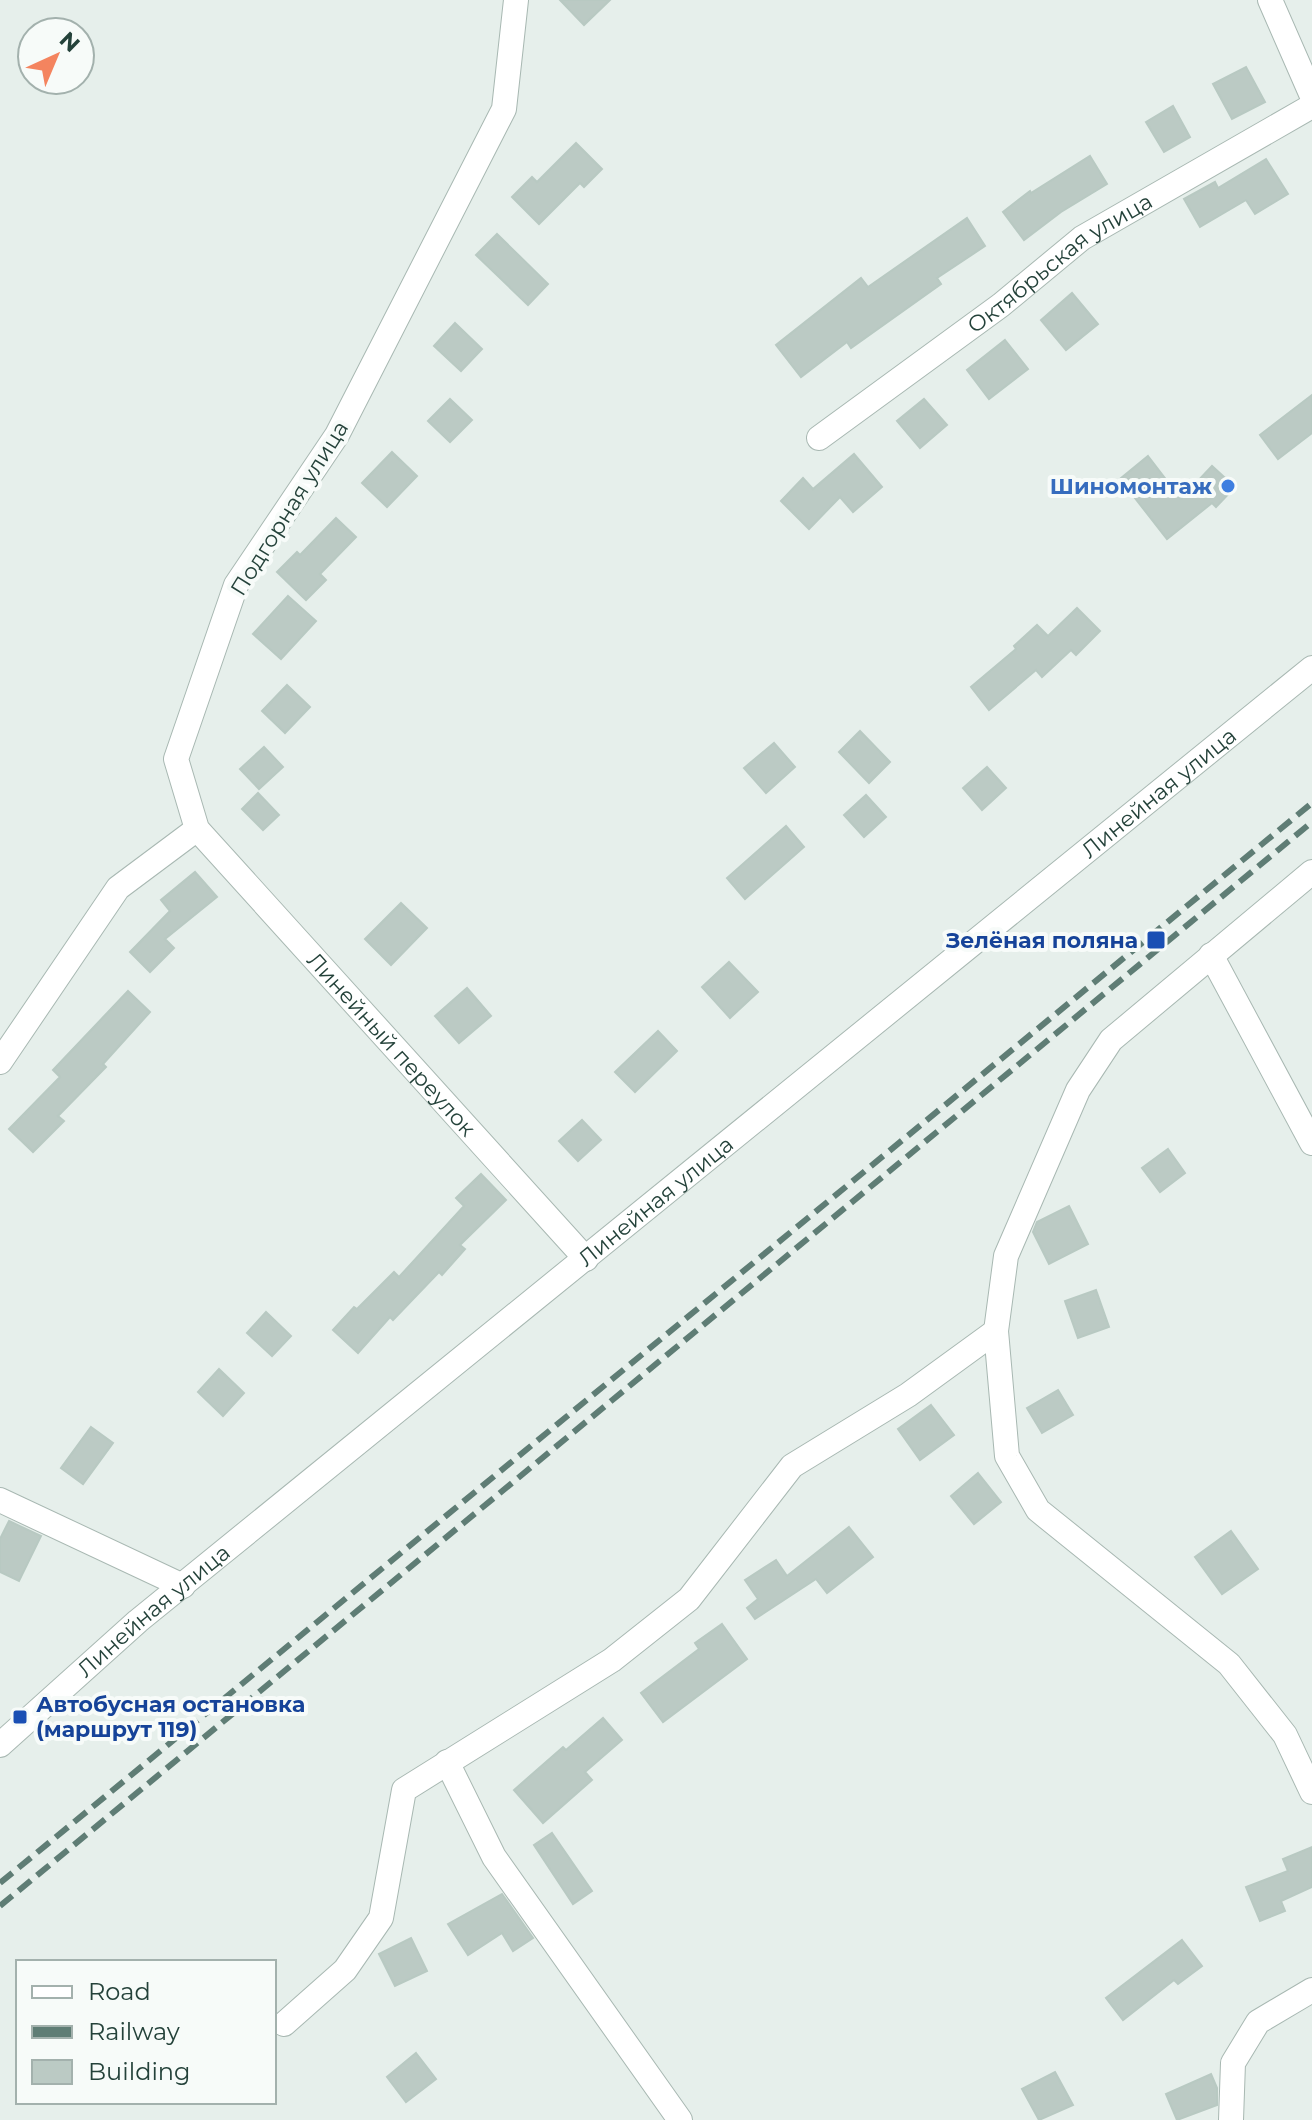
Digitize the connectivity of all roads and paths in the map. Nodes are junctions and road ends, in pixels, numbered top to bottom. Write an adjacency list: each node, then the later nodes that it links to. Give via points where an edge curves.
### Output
1 (516, 0): 7 (street, Подгорная улица, via 504,109 337,435 236,585 176,759)
2 (1270, 0): 3 (street)
3 (1312, 96)
4 (1312, 106): 5 (street, Октябрьская улица, via 1082,238 1001,305)
5 (819, 438)
6 (1312, 668): 12 (street, Линейная улица)
7 (197, 829): 10 (street, via 118,888); 12 (street, Линейный переулок)
8 (1312, 872): 9 (street)
9 (1211, 955): 11 (street); 13 (street, via 1111,1040 1078,1090 1006,1256)
10 (0, 1062)
11 (1312, 1143)
12 (586, 1259): 15 (street, Линейная улица)
13 (996, 1331): 19 (street, via 908,1395 792,1466 689,1599 612,1660); 20 (street, via 1007,1456 1038,1510 1229,1664 1285,1735)
14 (0, 1500): 15 (street)
15 (183, 1586): 16 (street, Линейная улица)
16 (25, 1724): 17 (street); 18 (street, Линейная улица)
17 (0, 1729)
18 (0, 1745)
19 (447, 1762): 22 (street, via 404,1790 381,1918 345,1970); 23 (street, via 494,1857)
20 (1312, 1792)
21 (1312, 1990): 24 (street, via 1258,2022 1233,2063)
22 (284, 2024)
23 (680, 2120)
24 (1231, 2120)

